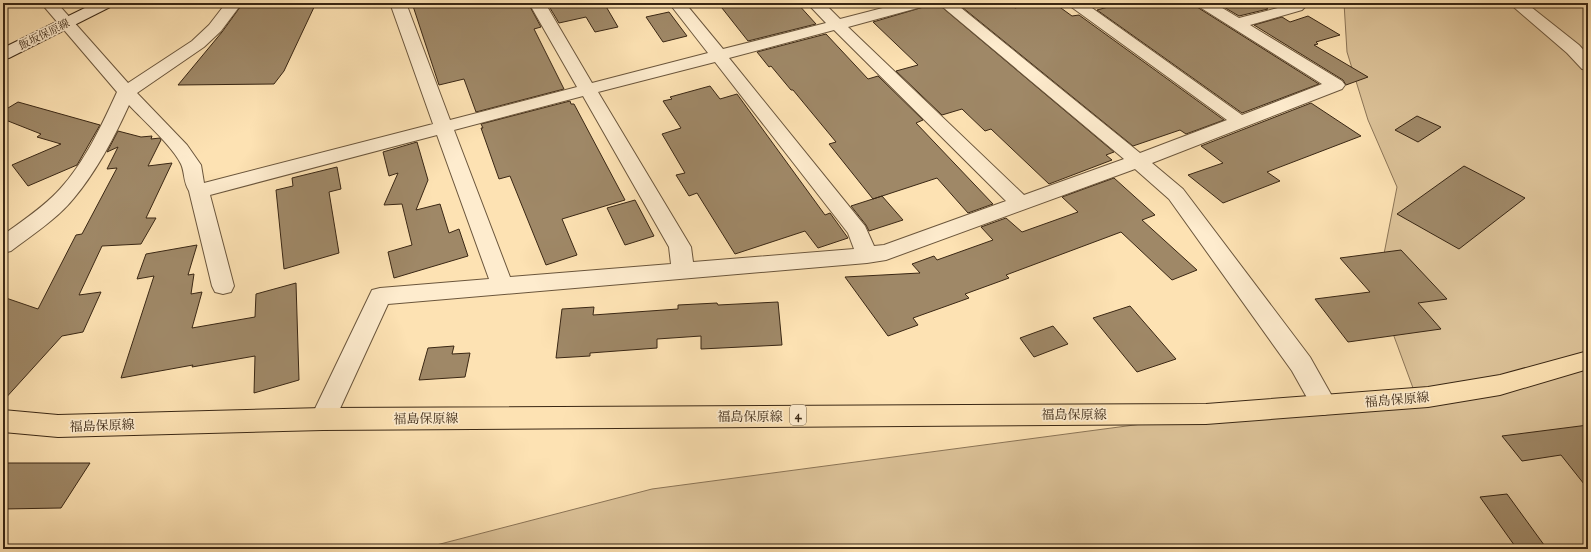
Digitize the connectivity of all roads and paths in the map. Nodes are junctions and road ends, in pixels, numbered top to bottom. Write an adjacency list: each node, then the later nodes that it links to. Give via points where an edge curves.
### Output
1 (49, 3): 14 (street)
2 (107, 3): 14 (street, 飯坂保原線)
3 (234, 3): 21 (street, via 215,28 198,44)
4 (398, 3): 23 (street)
5 (537, 3): 20 (street)
6 (677, 3): 18 (street)
7 (816, 3): 16 (street)
8 (920, 3): 16 (street)
9 (946, 3): 24 (street)
10 (1075, 3): 22 (street)
11 (1203, 3): 15 (street)
12 (1296, 3): 15 (street, via 1297,7)
13 (1517, 3): 19 (street, via 1573,49)
14 (67, 23): 17 (street, 飯坂保原線); 21 (street)
15 (1236, 24): 22 (street, via 1336,85)
16 (836, 25): 18 (street); 26 (street)
17 (3, 54)
18 (719, 55): 20 (street); 28 (street, via 858,231)
19 (1588, 65)
20 (588, 90): 23 (street); 29 (street, via 680,248)
21 (126, 92): 25 (street, via 180,149 191,165 194,182); 27 (street, via 111,125 67,194 42,217)
22 (1241, 122): 24 (street)
23 (444, 127): 25 (street); 30 (street)
24 (1138, 161): 26 (street); 33 (street, via 1176,194 1301,364)
25 (199, 191): 31 (street)
26 (1021, 204): 28 (street, via 886,252)
27 (3, 246)
28 (867, 255): 29 (street)
29 (683, 269): 30 (street)
30 (502, 285): 34 (street, via 380,296)
31 (223, 286)
32 (1588, 360): 33 (main road, 福島保原線 / 4, via 1500,384 1428,397)
33 (1324, 405): 34 (main road, 福島保原線 / 4, via 1206,414)
34 (323, 419): 35 (main road, 福島保原線 / 4, via 58,426)
35 (3, 421)

